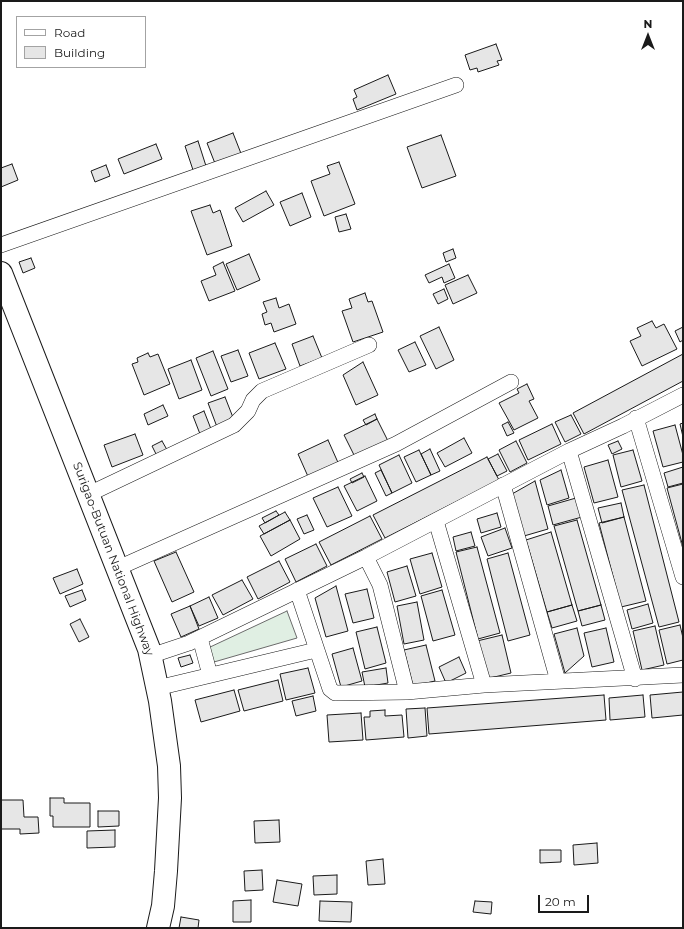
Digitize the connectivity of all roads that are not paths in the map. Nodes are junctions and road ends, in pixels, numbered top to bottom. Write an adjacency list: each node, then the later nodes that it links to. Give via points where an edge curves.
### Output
1 (456, 85): 2 (street)
2 (1, 245)
3 (1, 273): 10 (highway, Surigao-Butuan National Highway)
4 (369, 345): 10 (street, via 262,391 234,425)
5 (511, 382): 13 (street, via 396,444)
6 (683, 395): 7 (street)
7 (636, 418): 8 (street); 14 (street)
8 (569, 451): 9 (street); 21 (street)
9 (503, 485): 11 (street); 22 (street)
10 (89, 494): 13 (highway, Surigao-Butuan National Highway)
11 (436, 520): 12 (street); 23 (street)
12 (366, 557): 15 (street); 25 (street, via 380,585)
13 (118, 568): 18 (highway, Surigao-Butuan National Highway)
14 (683, 577)
15 (296, 590): 16 (street); 17 (street)
16 (200, 638): 18 (street); 19 (street)
17 (316, 650): 19 (street); 25 (street, via 332,692)
18 (150, 656): 24 (highway, Surigao-Butuan National Highway)
19 (210, 675): 24 (street)
20 (683, 675): 21 (street)
21 (635, 679): 22 (street)
22 (558, 681): 23 (street)
23 (484, 685): 25 (street)
24 (157, 688): 26 (highway, Surigao-Butuan National Highway, via 166,738 170,798 163,906)
25 (407, 692)
26 (158, 928)

